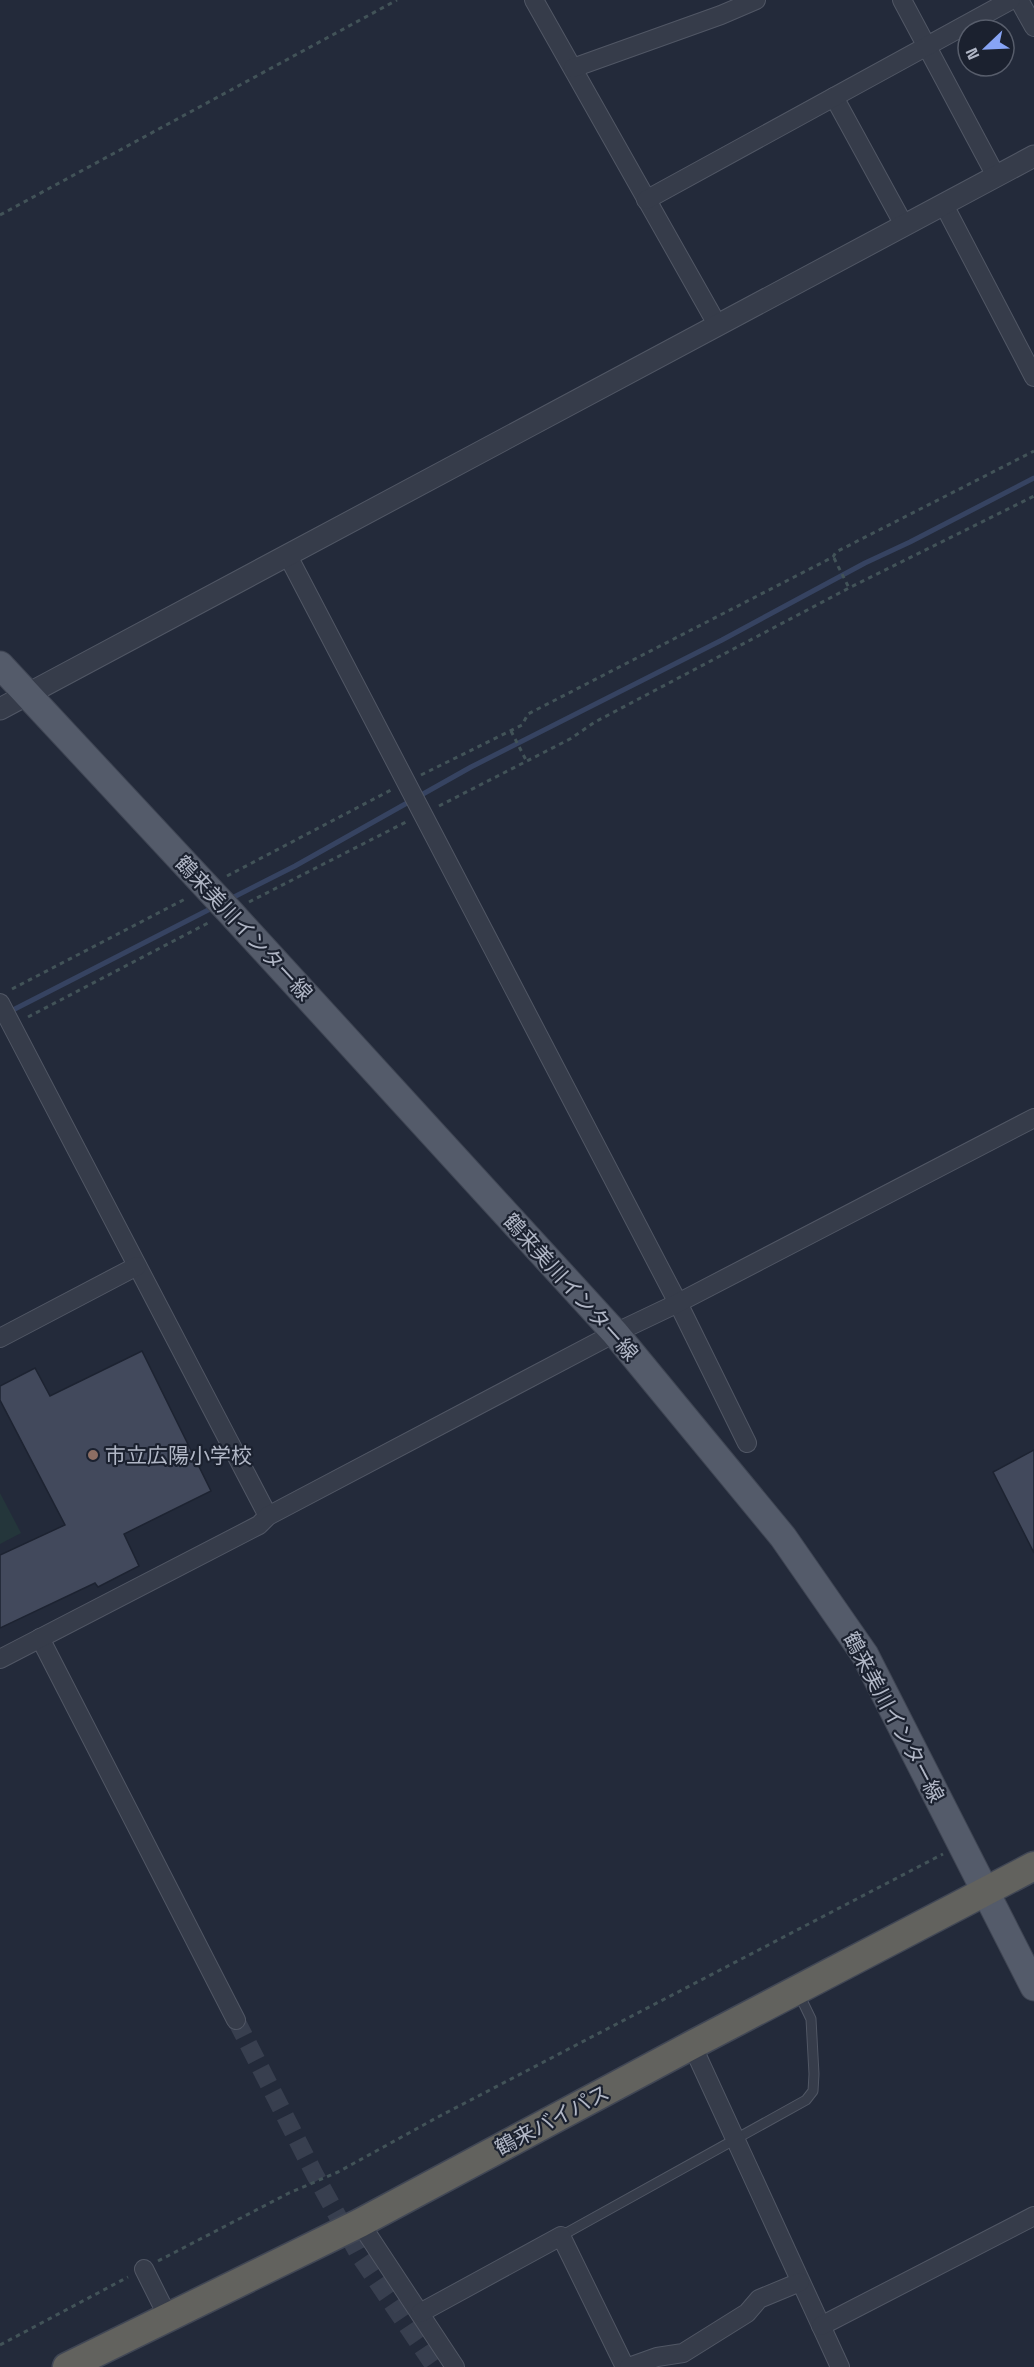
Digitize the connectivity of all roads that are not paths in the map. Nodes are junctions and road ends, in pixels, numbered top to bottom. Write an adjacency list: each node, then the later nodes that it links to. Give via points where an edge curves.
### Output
1 (534, 0): 9 (street)
2 (756, 0): 6 (street)
3 (902, 0): 8 (street)
4 (1011, 0): 8 (street)
5 (1019, 0): 7 (street)
6 (717, 8): 9 (street)
7 (1034, 27)
8 (926, 46): 10 (street); 12 (street)
9 (573, 68): 13 (street)
10 (834, 97): 13 (street); 15 (street)
11 (1034, 156): 12 (street)
12 (996, 176): 14 (street)
13 (646, 200): 16 (street)
14 (944, 205): 15 (street); 17 (street)
15 (904, 225): 16 (street)
16 (718, 326): 18 (street)
17 (1034, 377)
18 (288, 556): 20 (street); 25 (street)
19 (0, 665): 20 (main road, 鶴来美川インター線)
20 (28, 694): 21 (street); 26 (main road, 鶴来美川インター線)
21 (0, 709)
22 (5, 1004): 24 (street)
23 (1034, 1118): 25 (street)
24 (137, 1266): 27 (street); 29 (street)
25 (678, 1303): 26 (street); 28 (street)
26 (615, 1333): 29 (street); 33 (main road, 鶴来美川インター線, via 783,1537 865,1655)
27 (0, 1338)
28 (747, 1443)
29 (268, 1516): 30 (street, via 259,1525)
30 (40, 1638): 31 (street); 36 (street)
31 (0, 1659)
32 (1034, 1866): 33 (highway, 鶴来バイパス)
33 (985, 1892): 34 (main road, 鶴来美川インター線); 35 (highway, 鶴来バイパス)
34 (1034, 1987)
35 (797, 1990): 37 (highway, 鶴来バイパス); 38 (lane, via 811,2019 813,2091 806,2100)
36 (236, 2020)
37 (692, 2046): 38 (street); 40 (highway, 鶴来バイパス)
38 (735, 2139): 41 (lane); 43 (street)
39 (1034, 2216): 46 (street)
40 (360, 2223): 44 (street); 45 (highway, 鶴来バイパス)
41 (561, 2236): 44 (street); 50 (street)
42 (144, 2269): 45 (street)
43 (800, 2282): 46 (street); 47 (street, via 759,2299 747,2313)
44 (420, 2313): 49 (street)
45 (168, 2317): 48 (highway, 鶴来バイパス)
46 (821, 2326): 51 (street)
47 (685, 2360): 50 (street, via 657,2357)
48 (67, 2367)
49 (455, 2367)
50 (627, 2367)
51 (840, 2367)

